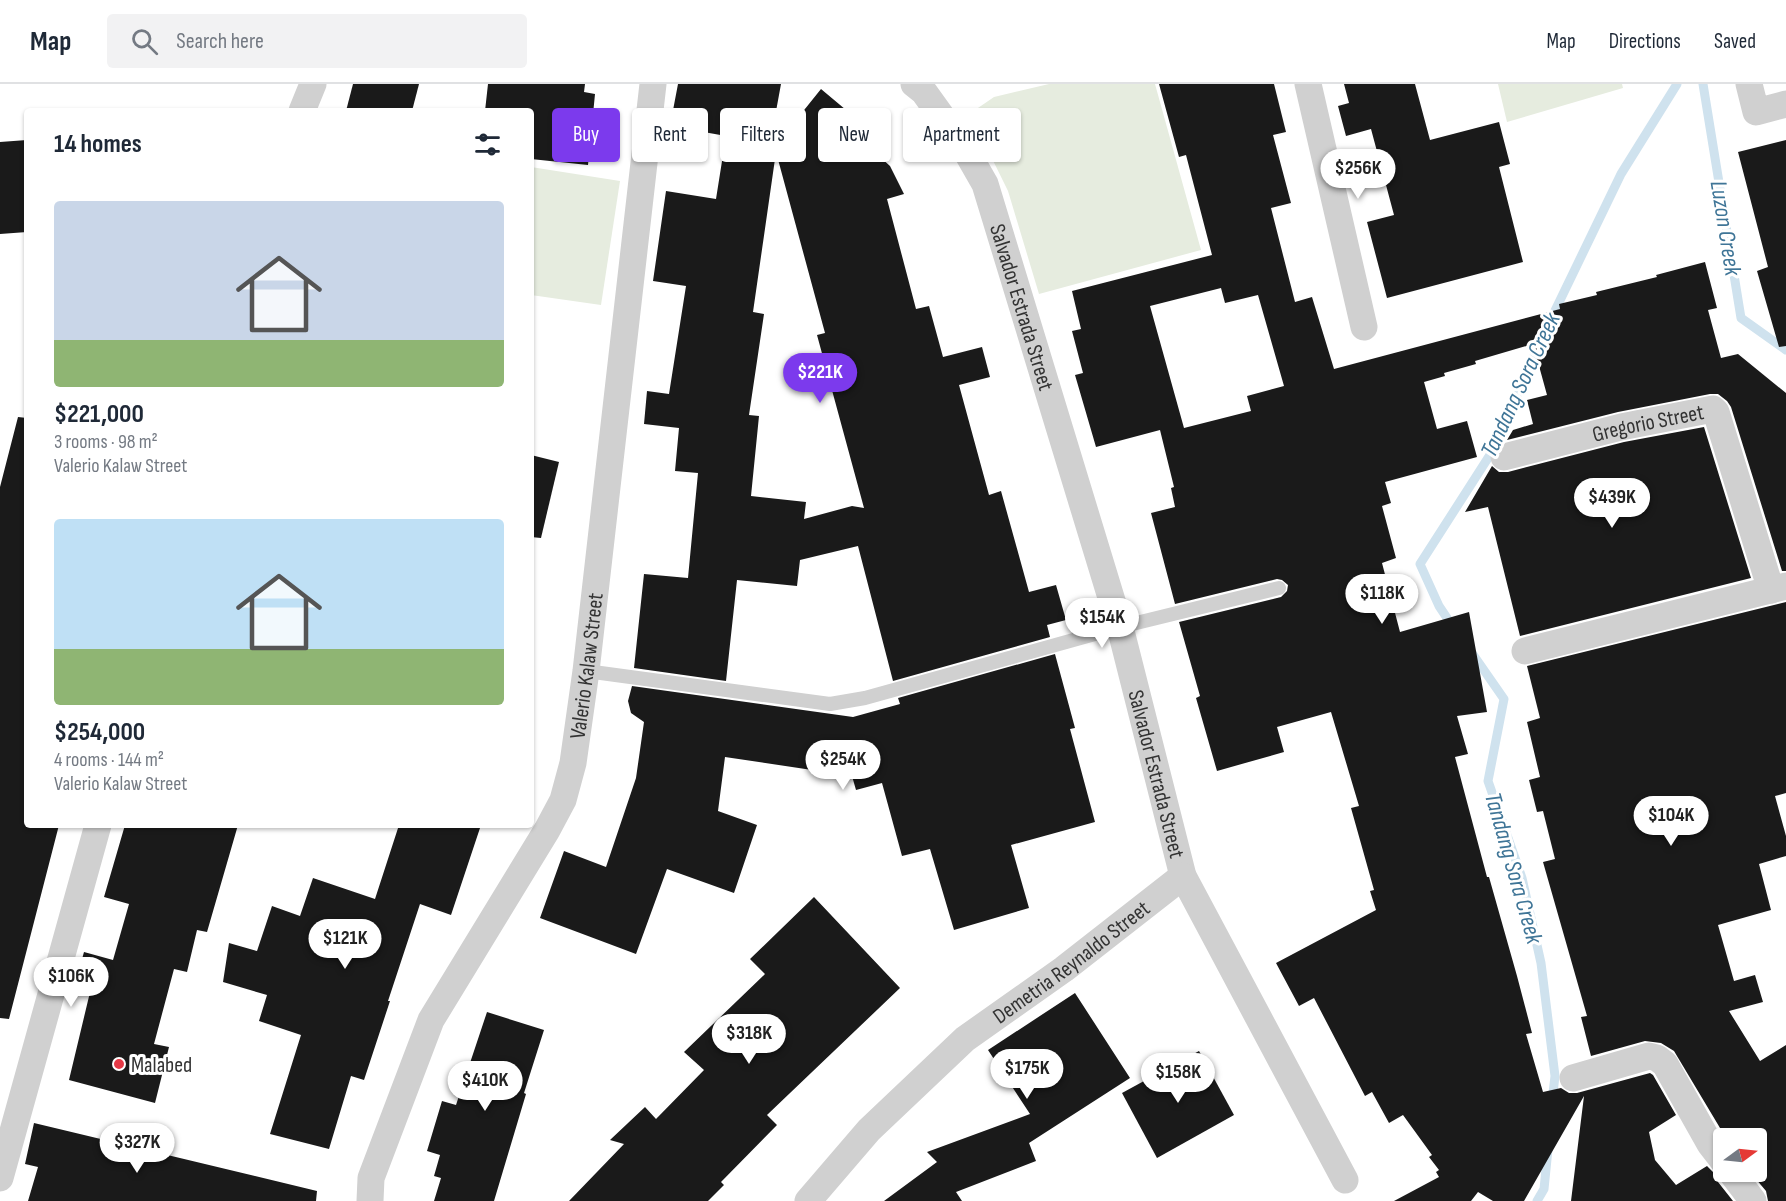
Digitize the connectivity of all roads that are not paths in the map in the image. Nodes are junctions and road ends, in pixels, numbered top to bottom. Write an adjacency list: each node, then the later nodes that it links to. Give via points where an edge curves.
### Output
1 (314, 84): 7 (street)
2 (653, 84): 14 (street, Valerio Kalaw Street)
3 (1308, 84): 8 (street)
4 (1749, 84): 6 (street, via 1756,112)
5 (925, 87): 12 (street, Salvador Estrada Street, via 985,184)
6 (1786, 104)
7 (303, 108)
8 (1364, 327)
9 (1504, 457): 11 (street, Gregorio Street, via 1621,427 1713,409)
10 (1279, 588): 12 (lane)
11 (1781, 592): 13 (street)
12 (1120, 627): 14 (lane, via 865,698 830,704); 16 (street, Salvador Estrada Street)
13 (1525, 651)
14 (586, 671): 22 (street, Valerio Kalaw Street, via 573,763 563,800 431,1020 371,1178)
15 (97, 828): 19 (street)
16 (1183, 876): 20 (street, Salvador Estrada Street); 23 (street, Demetria Reynaldo Street, via 1064,969 965,1039 869,1130)
17 (1573, 1078): 18 (street, via 1649,1056 1657,1058 1665,1065)
18 (1713, 1148)
19 (0, 1178)
20 (1345, 1180)
21 (1739, 1182): 24 (street)
22 (370, 1201)
23 (808, 1201)
24 (1753, 1201)

